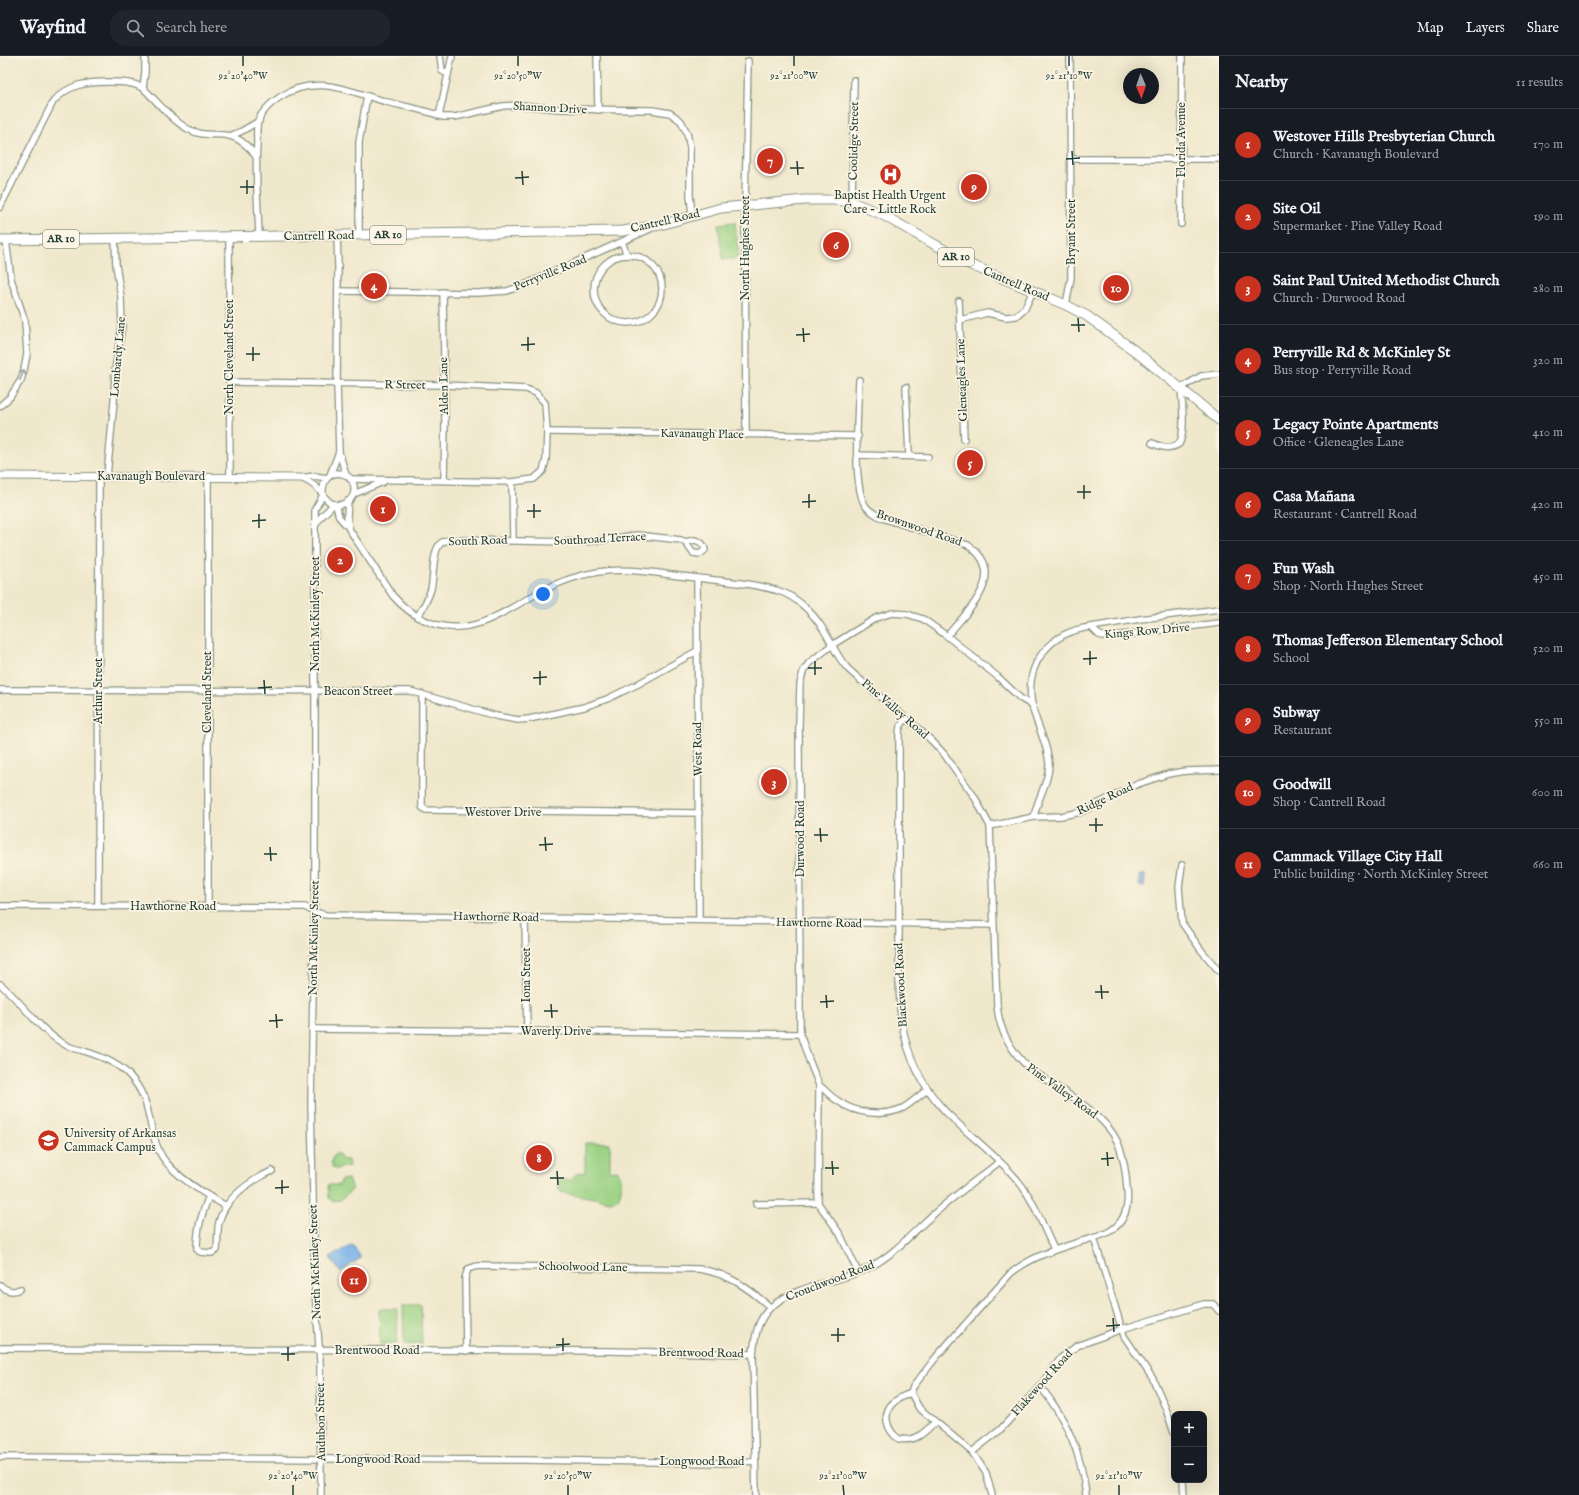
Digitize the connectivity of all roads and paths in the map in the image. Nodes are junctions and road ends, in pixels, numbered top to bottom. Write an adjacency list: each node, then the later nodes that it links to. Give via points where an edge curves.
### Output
1 (145, 56): 10 (street)
2 (440, 56): 8 (street, via 442,71)
3 (452, 56): 8 (street)
4 (597, 56): 12 (street)
5 (1070, 56): 17 (street, Bryant Street)
6 (1182, 56): 18 (street, Florida Avenue)
7 (748, 61): 21 (street, North Hughes Street)
8 (448, 74): 13 (street)
9 (854, 80): 20 (street, Coolidge Street)
10 (143, 88): 15 (street, via 174,119 188,129 204,134); 22 (street, via 130,83 92,82 75,85 57,97)
11 (367, 96): 13 (street, Shannon Drive); 14 (street, Shannon Drive, via 333,86 305,86 275,100); 27 (street, via 358,142)
12 (598, 110): 13 (street, Shannon Drive, via 520,105 503,106 454,117); 23 (street, Shannon Drive, via 658,110 670,113 681,121 690,148)
13 (439, 116)
14 (258, 121): 15 (street); 16 (street)
15 (230, 136): 16 (street, via 254,152)
16 (256, 157): 28 (street)
17 (1071, 159): 18 (street); 38 (street, Bryant Street, via 1071,278)
18 (1181, 159): 19 (street); 24 (street, Florida Avenue)
19 (1219, 159)
20 (852, 202): 21 (main road, Cantrell Road / AR 10, via 805,200); 35 (main road, Cantrell Road / AR 10, via 881,214 971,265)
21 (745, 205): 23 (main road, Cantrell Road / AR 10); 50 (street, North Hughes Street)
22 (0, 208)
23 (692, 215): 25 (main road, Cantrell Road / AR 10)
24 (1181, 224)
25 (660, 225): 27 (main road, Cantrell Road / AR 10, via 623,231); 32 (street, Perryville Road)
26 (337, 235): 27 (main road, Cantrell Road / AR 10); 28 (main road, Cantrell Road / AR 10); 34 (street)
27 (359, 235)
28 (259, 236): 29 (main road, Cantrell Road / AR 10)
29 (229, 237): 30 (main road, Cantrell Road / AR 10); 42 (street, North Cleveland Street)
30 (115, 238): 31 (main road, Cantrell Road / AR 10); 59 (street, Lombardy Lane, via 122,326)
31 (3, 240): 47 (street, one-way to 31, via 10,397 21,380 27,354 26,321 11,279)
32 (622, 242): 33 (street); 36 (street, Perryville Road, via 520,287 492,293)
33 (627, 255): 33 (street, via 638,256 655,268 662,288 661,299 653,312 640,322 629,324 619,323 604,315 593,294 595,277 604,264 611,259)
34 (338, 291): 36 (street, Perryville Road); 43 (street)
35 (1033, 291): 38 (main road, Cantrell Road / AR 10); 39 (street, via 1025,308 1016,316 1006,317 987,313)
36 (443, 292): 44 (street, Alden Lane)
37 (959, 301): 39 (street, Gleneagles Lane)
38 (1066, 305): 46 (main road, Cantrell Road / AR 10, via 1114,334)
39 (960, 320): 52 (street, Gleneagles Lane)
40 (1219, 374): 46 (street, via 1201,376)
41 (859, 380): 51 (street, Brownwood Road)
42 (230, 382): 43 (street, R Street); 62 (street, North Cleveland Street)
43 (337, 384): 44 (street, R Street); 54 (street)
44 (445, 385): 49 (street, R Street, via 532,390 545,404); 66 (street, Alden Lane)
45 (906, 387): 56 (street)
46 (1182, 388): 48 (main road, Cantrell Road / AR 10); 53 (street, via 1180,441 1176,446 1168,448)
47 (0, 406)
48 (1219, 420)
49 (547, 432): 50 (street, Kavanaugh Place); 67 (street, via 543,471 534,479)
50 (746, 435): 51 (street, Kavanaugh Place)
51 (858, 436): 55 (street, Brownwood Road)
52 (964, 439)
53 (1152, 443)
54 (339, 452): 60 (street); 63 (street)
55 (858, 455): 56 (street); 81 (street, Brownwood Road, via 859,489 868,510 892,521 964,543 982,558 986,573 984,588)
56 (909, 456): 57 (street)
57 (928, 457)
58 (0, 476): 59 (street, Kavanaugh Boulevard)
59 (103, 476): 61 (street, Kavanaugh Boulevard); 85 (street, Arthur Street)
60 (329, 476): 63 (street, via 341,473); 64 (street); 68 (street, via 323,483)
61 (208, 477): 62 (street, Kavanaugh Boulevard); 86 (street, Cleveland Street)
62 (230, 477): 64 (street, Kavanaugh Boulevard)
63 (348, 477): 65 (street); 69 (street, via 353,483)
64 (301, 478): 68 (street, via 312,483)
65 (387, 480): 66 (street); 69 (street)
66 (444, 480): 67 (street)
67 (512, 482): 74 (street, South Road)
68 (323, 494): 71 (street, via 328,502); 72 (street, North McKinley Street, via 315,509)
69 (354, 494): 70 (street)
70 (348, 501): 71 (street); 73 (street)
71 (335, 504): 72 (street); 73 (street, Pine Valley Road, via 339,517)
72 (315, 526): 87 (street, North McKinley Street)
73 (349, 529): 78 (street, Pine Valley Road, via 393,596)
74 (513, 540): 75 (street, Southroad Terrace, via 579,542 637,536); 78 (street, South Road, via 458,540 444,541 440,544 431,589)
75 (685, 542)
76 (697, 578): 78 (street, Pine Valley Road, via 627,570 600,571 549,587 488,620 473,625 447,627 425,622); 82 (street, Pine Valley Road, via 754,585 786,594 812,614); 83 (street, West Road)
77 (1219, 609): 80 (street)
78 (417, 617)
79 (1219, 623): 80 (street, Kings Row Drive, via 1106,637 1099,635)
80 (1091, 627): 89 (street, Kings Row Drive, via 1065,634 1044,649 1033,676)
81 (947, 636): 82 (street, Durwood Road, via 918,617 892,613 876,618); 89 (street, Durwood Road, via 1020,698)
82 (832, 645): 90 (street, Pine Valley Road, via 848,669); 102 (street, Durwood Road, via 809,663 800,684)
83 (697, 652): 88 (street, Beacon Street, via 607,699 584,707 529,719 496,716); 92 (street, West Road)
84 (0, 690): 85 (street, Beacon Street)
85 (98, 691): 86 (street, Beacon Street); 96 (street, Arthur Street)
86 (207, 691): 87 (street, Beacon Street); 98 (street, Cleveland Street)
87 (314, 691): 88 (street, Beacon Street, via 406,691); 99 (street, North McKinley Street)
88 (422, 694): 92 (street, Westover Drive, via 422,807 426,810)
89 (1033, 706): 93 (street, Kings Row Drive, via 1046,744 1049,762 1047,780)
90 (906, 718): 94 (street, Pine Valley Road, via 944,754 974,796); 103 (street, Blackwood Road, via 899,733)
91 (1219, 770): 93 (street, Ridge Road, via 1168,774 1138,784 1081,812)
92 (699, 813): 101 (street, West Road)
93 (1034, 817): 94 (street, Ridge Road)
94 (990, 826): 104 (street, Pine Valley Road)
95 (1182, 865): 105 (street, via 1179,886 1182,923)
96 (98, 905): 97 (street, Hawthorne Road); 98 (street, Hawthorne Road)
97 (0, 906)
98 (208, 906): 99 (street, Hawthorne Road, via 305,908)
99 (314, 912): 100 (street, Hawthorne Road, via 326,915); 107 (street, North McKinley Street)
100 (525, 918): 101 (street, Hawthorne Road); 108 (street, Iona Street)
101 (699, 919): 102 (street, Hawthorne Road)
102 (801, 922): 103 (street, Hawthorne Road); 109 (street, Durwood Road)
103 (899, 924): 104 (street, Hawthorne Road); 111 (street, Blackwood Road, via 901,1022 913,1061)
104 (993, 925): 118 (street, Pine Valley Road, via 998,1014 1001,1028 1011,1049 1029,1068 1096,1115 1112,1132 1121,1151 1127,1181 1127,1209 1121,1222 1106,1234)
105 (1219, 971)
106 (0, 984): 114 (street, via 57,1039 106,1060 128,1074 143,1094 156,1145 162,1157 176,1172)
107 (312, 1029): 108 (street, Waverly Drive); 127 (street, North McKinley Street, via 312,1201)
108 (526, 1031): 109 (street, Waverly Drive)
109 (800, 1034): 110 (street, Durwood Road)
110 (820, 1085): 111 (street, via 845,1106 877,1113 904,1107); 115 (street, Durwood Road)
111 (928, 1089): 112 (street, Blackwood Road, via 944,1110)
112 (999, 1162): 119 (street, Blackwood Road, via 1018,1181 1032,1202); 120 (street, Crouchwood Road, via 941,1207 886,1257)
113 (272, 1171): 117 (street, via 250,1182)
114 (209, 1196): 117 (street); 117 (street, via 197,1232 197,1249 200,1252 212,1253 217,1250 219,1223)
115 (818, 1203): 116 (street); 120 (street, via 840,1234)
116 (756, 1204)
117 (226, 1206)
118 (1094, 1238): 119 (street, Pine Valley Road); 125 (street)
119 (1054, 1249): 131 (street, Pine Valley Road, via 1016,1269 995,1290 916,1382)
120 (858, 1272): 123 (street, Crouchwood Road, via 792,1294)
121 (1, 1289): 122 (street, via 12,1292)
122 (20, 1290)
123 (770, 1308): 128 (street, Schoolwood Lane, via 734,1279 699,1269 477,1266 468,1269 465,1278); 129 (street, Crouchwood Road, via 762,1317 757,1329)
124 (1219, 1311): 125 (street, Flakewood Road, via 1209,1303)
125 (1122, 1329): 130 (street, Flakewood Road, via 1089,1340 1070,1350); 133 (street, via 1156,1386)
126 (0, 1348): 127 (street, Brentwood Road)
127 (319, 1350): 128 (street, Brentwood Road); 136 (street, Audubon Street)
128 (466, 1351): 129 (street, Brentwood Road)
129 (754, 1354): 137 (street, Crouchwood Road)
130 (1040, 1386): 134 (street, Flakewood Road, via 1000,1430); 142 (street, via 1074,1440)
131 (911, 1393): 132 (street, via 919,1408); 132 (street, via 890,1406 887,1419 891,1432 899,1439 915,1438 921,1436)
132 (934, 1422): 134 (street)
133 (1171, 1424)
134 (972, 1452): 141 (street, via 986,1473)
135 (0, 1456): 136 (street, Longwood Road)
136 (321, 1459): 137 (street, Longwood Road, via 726,1463); 139 (street, Audubon Street)
137 (755, 1461): 140 (street, Crouchwood Road)
138 (1183, 1483): 143 (street)
139 (321, 1495)
140 (756, 1495)
141 (992, 1495)
142 (1086, 1495)
143 (1184, 1495)

